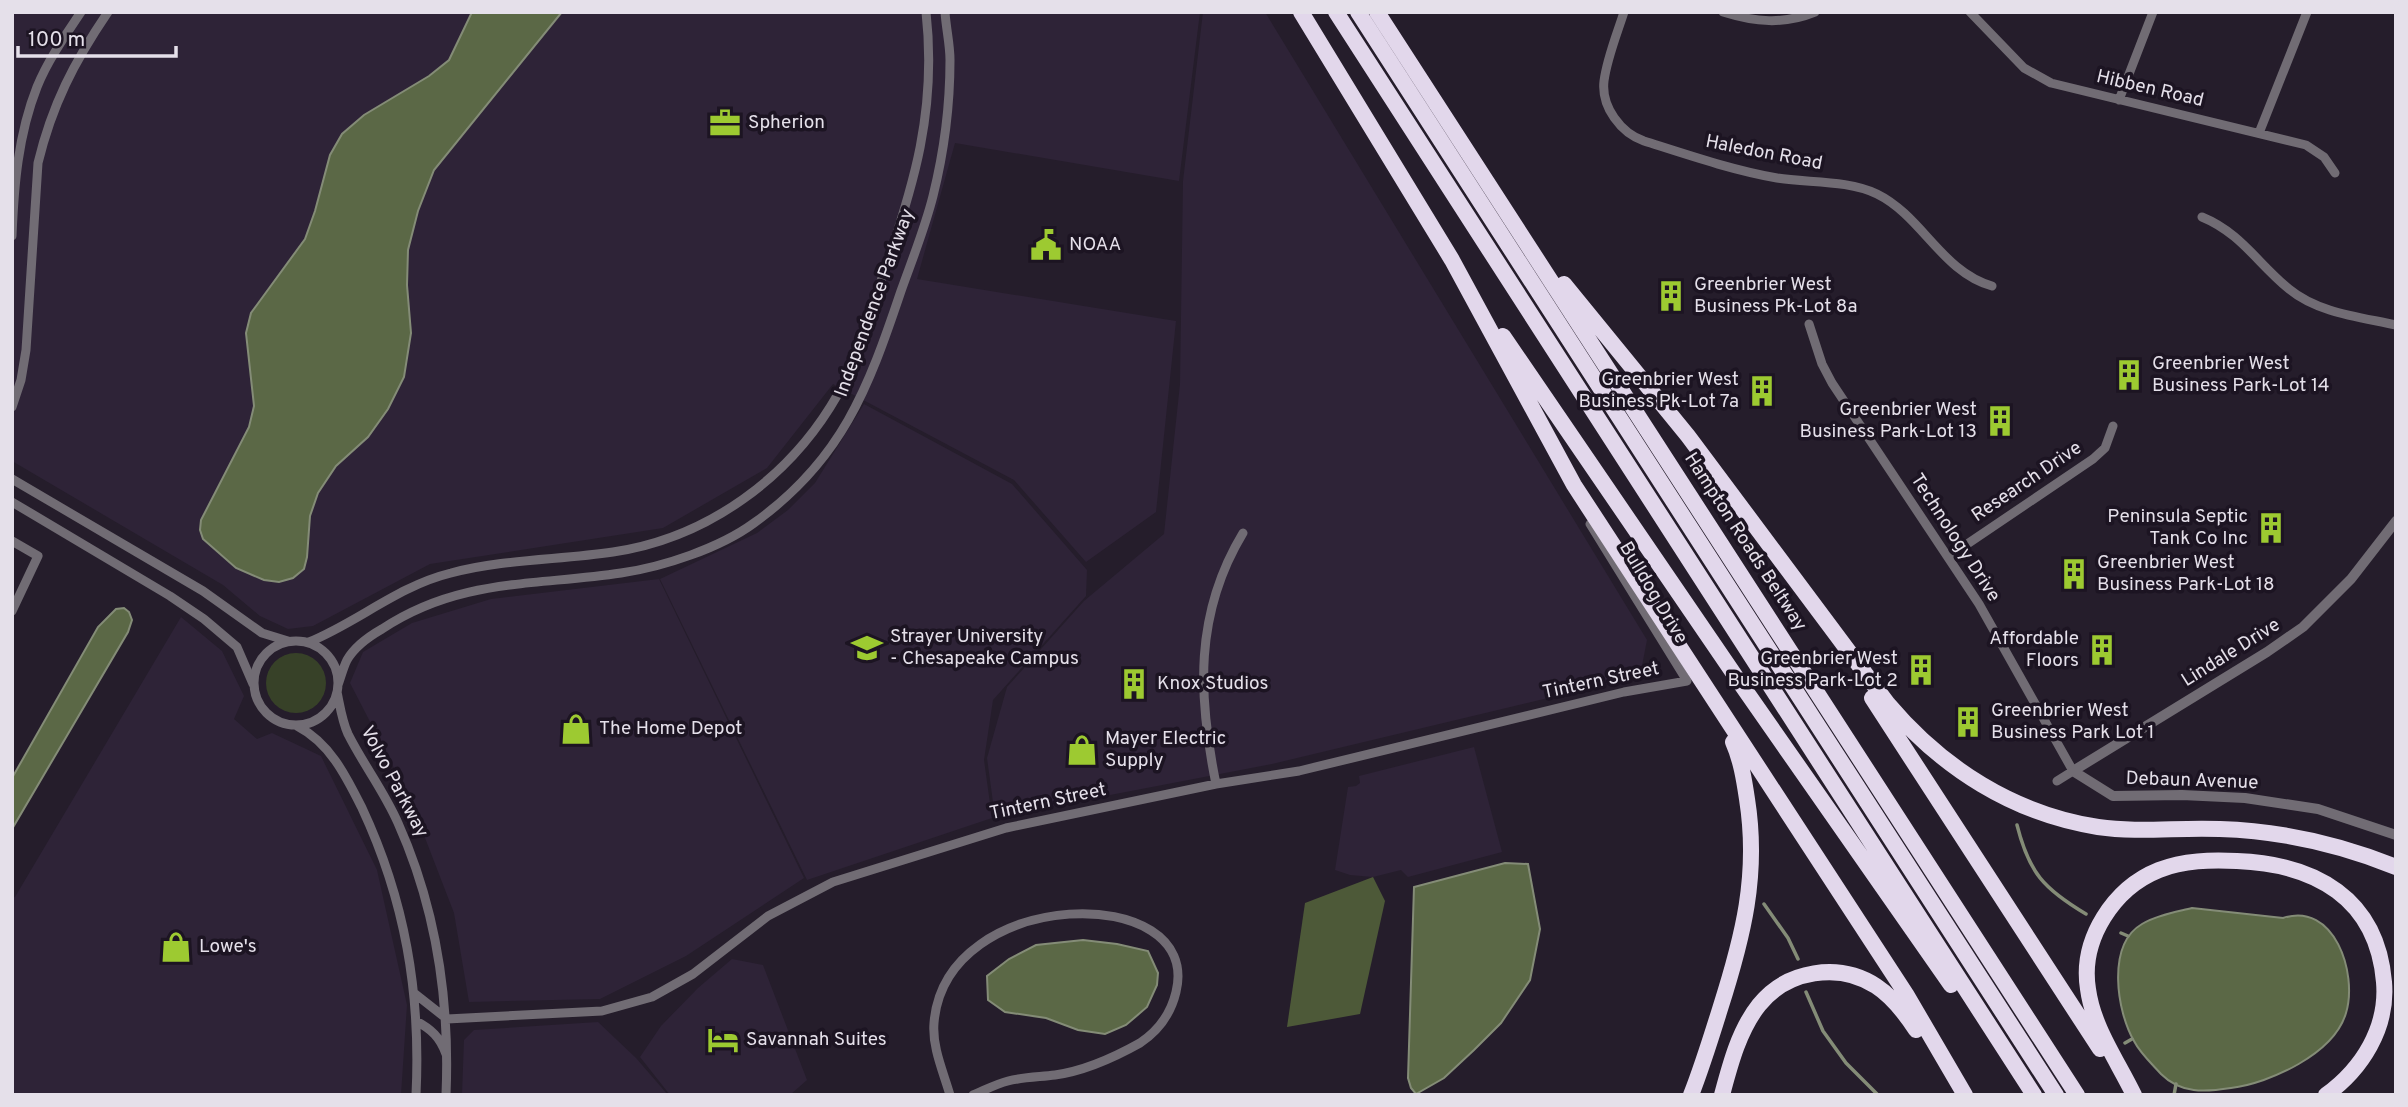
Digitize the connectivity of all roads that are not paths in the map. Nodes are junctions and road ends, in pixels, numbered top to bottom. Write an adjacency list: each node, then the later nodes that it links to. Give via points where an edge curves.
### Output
1 (81, 12): 21 (street, via 47,66 28,114 16,173)
2 (108, 12): 26 (street, via 59,94 38,163 27,338)
3 (926, 12): 38 (street, Independence Parkway, via 926,114 907,205 848,373 815,431 783,468 746,498 685,532 615,552 448,573 409,587)
4 (945, 12): 42 (street, Independence Parkway, via 950,58 932,199 859,403 831,450 808,477 752,525 685,556 622,573 482,588 420,607 358,645 346,661)
5 (1301, 12): 22 (highway)
6 (1328, 12): 49 (highway)
7 (1336, 12): 62 (highway)
8 (1358, 12): 63 (highway)
9 (1377, 12): 20 (highway, Hampton Roads Beltway)
10 (1624, 12): 23 (street, Haledon Road, via 1604,86 1612,113 1629,134 1742,171 1876,194 1898,208 1959,270)
11 (1723, 12): 12 (street, via 1772,22)
12 (1815, 12)
13 (1970, 12): 16 (street, Hibben Road, via 2039,78)
14 (2152, 12): 16 (street)
15 (2307, 12): 17 (street)
16 (2119, 100): 17 (street, Hibben Road)
17 (2259, 133): 18 (street, Hibben Road, via 2316,150)
18 (2335, 173)
19 (2202, 217): 25 (street, via 2230,231 2299,296 2329,310)
20 (1513, 223): 35 (highway, via 1688,436); 64 (highway, Hampton Roads Beltway)
21 (12, 236)
22 (1452, 260): 41 (highway, via 1574,485); 49 (highway)
23 (1992, 286)
24 (1810, 324): 34 (street, Technology Drive, via 1832,383)
25 (2396, 325)
26 (12, 407)
27 (2113, 426): 34 (street, Research Drive, via 2105,447 2094,459)
28 (12, 479): 37 (street, via 203,592 262,633)
29 (12, 502): 40 (street, Volvo Parkway, via 204,619 237,646)
30 (1589, 522): 39 (street, Bulldog Drive)
31 (2396, 522): 44 (street, Lindale Drive, via 2345,587 2303,627)
32 (1243, 533): 46 (street, via 1217,591 1204,654 1205,725)
33 (12, 541): 36 (street, via 38,556)
34 (1948, 557): 44 (street, Technology Drive)
35 (1798, 585): 48 (highway, via 1915,734 1954,767 2006,798 2098,827 2274,833 2331,844); 65 (highway)
36 (12, 611)
37 (288, 641): 38 (street); 40 (street, via 263,656)
38 (309, 642): 42 (street, Volvo Parkway, via 328,654)
39 (1687, 681): 46 (street, Tintern Street, via 1610,695 1299,771)
40 (253, 684): 43 (street, Volvo Parkway, via 265,712 279,722)
41 (1703, 684): 54 (highway, via 1906,994); 59 (highway, via 1739,756 1749,809 1752,868 1740,946)
42 (338, 689): 43 (street, via 322,717); 51 (street, Volvo Parkway, via 347,732 397,820 419,877 438,946)
43 (297, 726): 50 (street, Volvo Parkway, via 323,743 338,763 374,834 399,907)
44 (2073, 771): 45 (street, Lindale Drive); 47 (street, Debaun Avenue, via 2112,796 2245,798 2318,808)
45 (2057, 781)
46 (1216, 784): 51 (street, Tintern Street, via 1006,828 833,882 768,916 693,974 627,1005 602,1011)
47 (2396, 835)
48 (2396, 867)
49 (1951, 985): 61 (highway)
50 (414, 993): 51 (street); 52 (street, Volvo Parkway)
51 (447, 1019): 53 (street, Volvo Parkway)
52 (416, 1021): 53 (street, via 436,1034); 55 (street, Volvo Parkway)
53 (447, 1059): 56 (street, Volvo Parkway)
54 (1964, 1092): 60 (highway, via 1885,993 1862,979 1827,972 1792,979 1759,1004 1742,1035)
55 (416, 1095)
56 (446, 1095)
57 (950, 1095): 58 (street, via 934,1041 937,1003 954,968 982,942 1030,921 1079,914 1142,924 1165,942 1173,955 1178,984 1166,1017 1154,1031 1080,1069 1005,1082)
58 (973, 1095)
59 (1690, 1095)
60 (1721, 1095)
61 (2022, 1095)
62 (2034, 1095)
63 (2056, 1095)
64 (2077, 1095)
65 (2132, 1095): 66 (highway, via 2090,1002 2087,971 2095,935 2122,894 2147,875 2174,865 2220,861 2274,864 2313,875 2347,900 2374,938 2385,989 2380,1023 2357,1068)
66 (2326, 1095)

